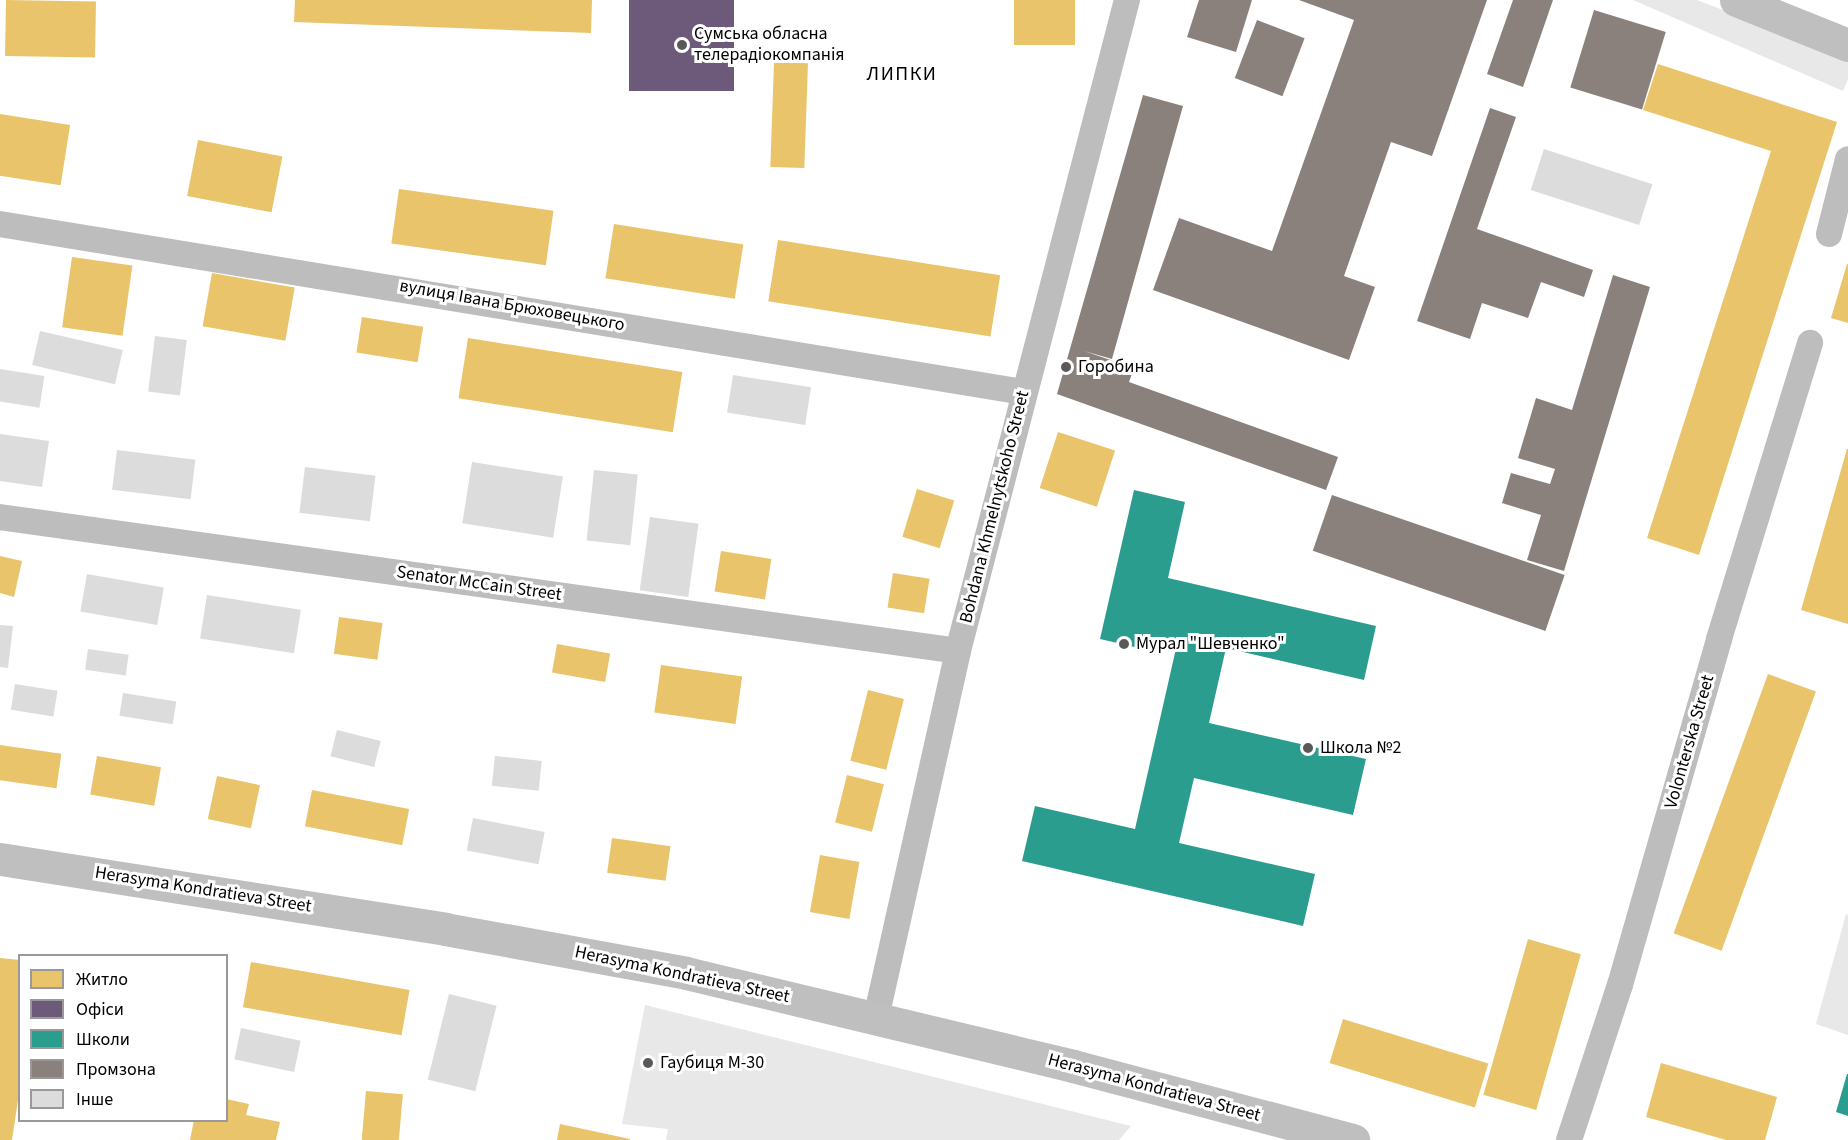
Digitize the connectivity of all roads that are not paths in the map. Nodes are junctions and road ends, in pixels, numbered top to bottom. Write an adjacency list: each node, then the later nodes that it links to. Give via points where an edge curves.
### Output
1 (1127, 0): 8 (street, Bohdana Khmelnytskoho Street)
2 (1736, 0): 3 (street)
3 (1848, 45)
4 (1848, 159): 6 (street)
5 (0, 224): 8 (street, вулиця Івана Брюховецького)
6 (1829, 234)
7 (1810, 344): 14 (street, Volonterska Street, via 1719,639 1620,985)
8 (1024, 392): 10 (street, Bohdana Khmelnytskoho Street)
9 (0, 517): 10 (street, Senator McCain Street)
10 (958, 651): 12 (street, Bohdana Khmelnytskoho Street)
11 (0, 859): 12 (street, Herasyma Kondratieva Street, via 444,929 686,973)
12 (876, 1018): 13 (street, Herasyma Kondratieva Street)
13 (1353, 1140)
14 (1569, 1140)

